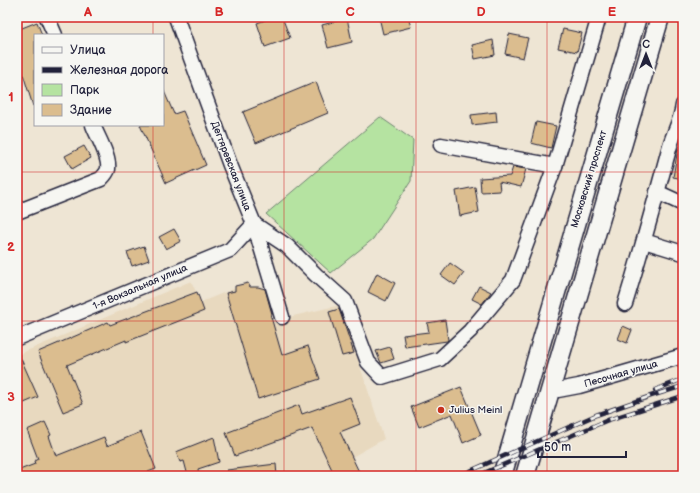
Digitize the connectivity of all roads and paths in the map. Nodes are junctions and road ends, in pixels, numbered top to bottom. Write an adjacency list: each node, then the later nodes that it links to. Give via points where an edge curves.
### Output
1 (47, 17): 6 (street)
2 (176, 17): 14 (street, Дегтяревская улица)
3 (599, 17): 10 (street)
4 (637, 17): 21 (main road, Московский проспект)
5 (660, 17): 19 (main road)
6 (54, 34)
7 (683, 110): 11 (street)
8 (93, 126): 13 (street, via 106,157 108,169 105,175 101,179)
9 (441, 145): 10 (street)
10 (555, 166): 14 (street, via 513,280 470,331 440,359 382,377 368,362 345,301 287,246)
11 (657, 192): 12 (street); 15 (street)
12 (683, 204)
13 (17, 212)
14 (254, 224): 18 (street, Дегтяревская улица); 20 (street, 1-я Вокзальная улица, via 230,250)
15 (644, 241): 16 (street); 17 (street)
16 (683, 253)
17 (625, 304)
18 (282, 317)
19 (568, 327): 23 (main road); 26 (main road)
20 (17, 338)
21 (541, 341): 24 (main road, Московский проспект, via 498,445); 25 (main road, Московский проспект)
22 (683, 356): 23 (street, Песочная улица)
23 (558, 390): 27 (main road, via 551,429)
24 (489, 476)
25 (502, 476)
26 (525, 476)
27 (537, 476)

